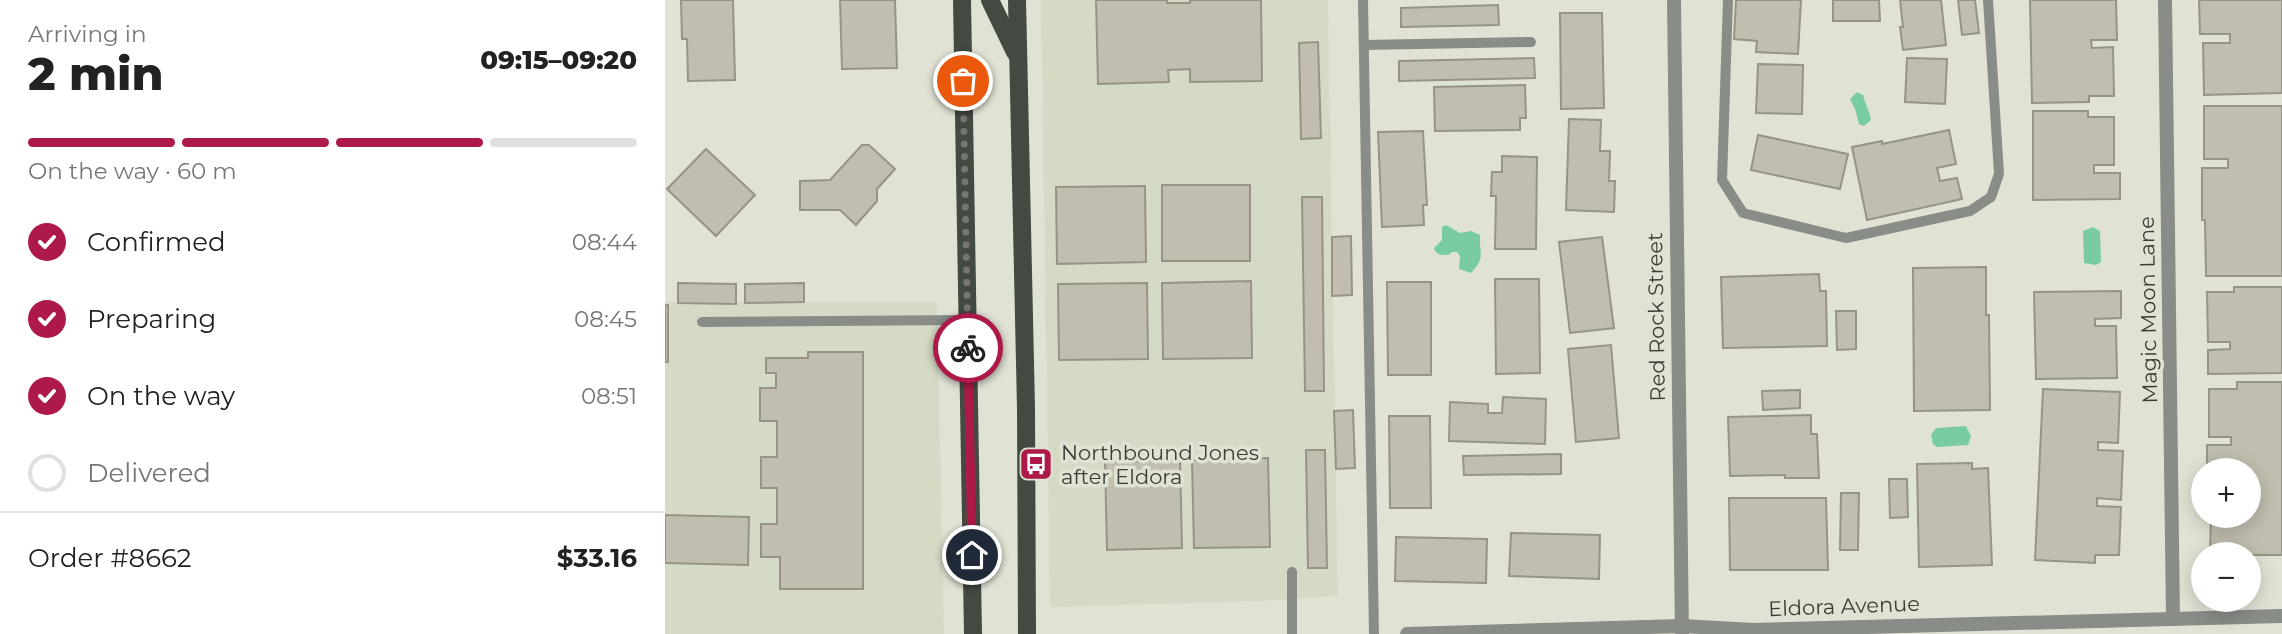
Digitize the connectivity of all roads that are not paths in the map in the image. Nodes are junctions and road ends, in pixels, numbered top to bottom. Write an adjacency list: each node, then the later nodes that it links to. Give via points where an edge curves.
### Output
1 (962, 0): 12 (main road)
2 (991, 0): 11 (main road)
3 (1017, 0): 11 (main road)
4 (1363, 0): 10 (lane)
5 (1674, 0): 17 (street, Red Rock Street)
6 (1728, 0): 7 (lane, via 1722,180 1743,212 1846,238 1971,211 1991,197 1999,174)
7 (1988, 0)
8 (2165, 0): 16 (street, Magic Moon Lane)
9 (1531, 42): 10 (lane)
10 (1364, 45): 21 (lane)
11 (1018, 58): 19 (main road)
12 (967, 320): 13 (lane); 18 (main road)
13 (702, 322)
14 (1291, 572): 20 (lane)
15 (2282, 616): 16 (street, Eldora Avenue)
16 (2173, 619): 17 (street, Eldora Avenue)
17 (1682, 630): 22 (street, Eldora Avenue)
18 (973, 634)
19 (1027, 634)
20 (1292, 634)
21 (1374, 634)
22 (1407, 634)

